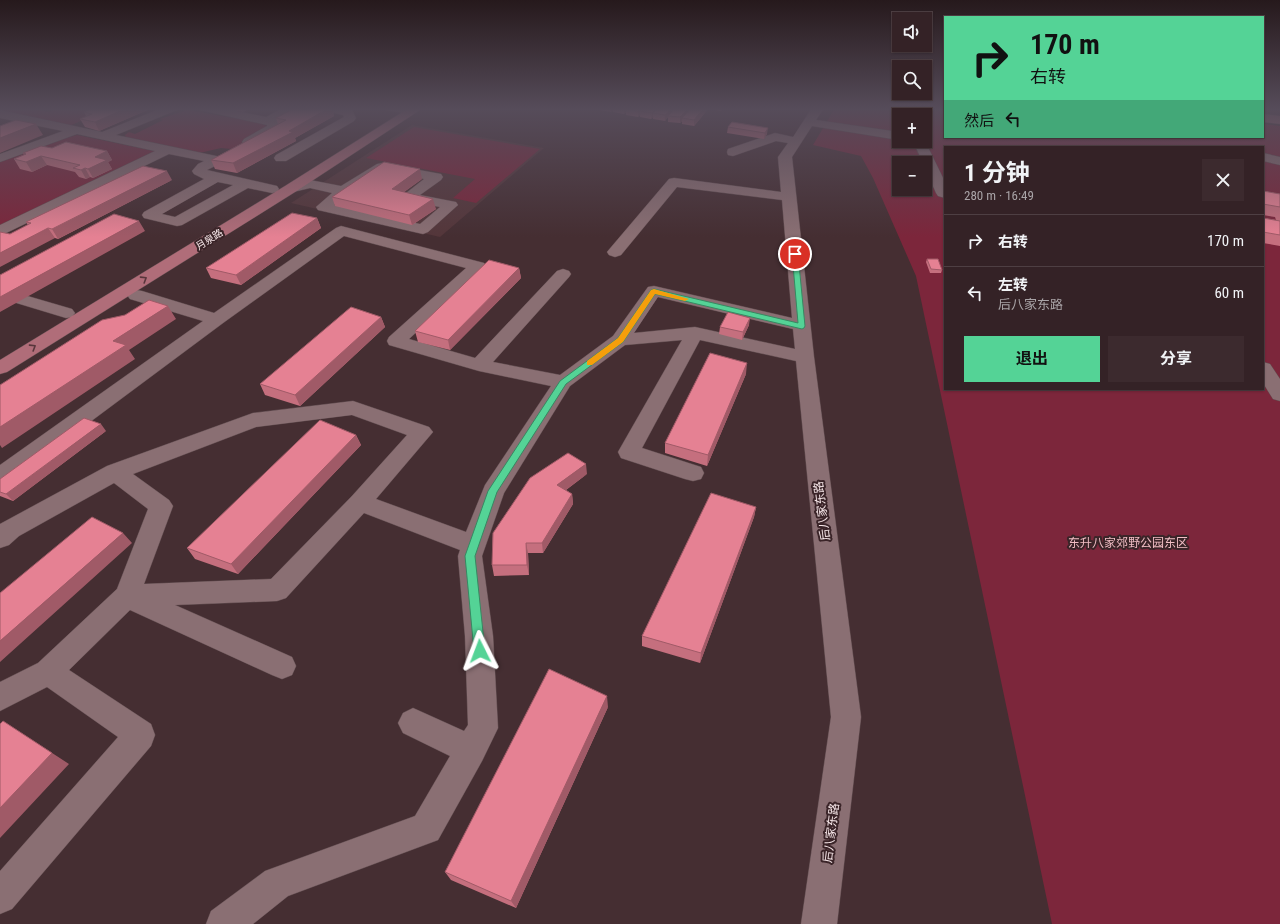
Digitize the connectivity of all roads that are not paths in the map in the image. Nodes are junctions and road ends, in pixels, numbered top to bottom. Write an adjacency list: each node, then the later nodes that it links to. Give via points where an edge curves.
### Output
1 (17, 151): 10 (street)
2 (165, 151): 22 (street)
3 (172, 151): 13 (street)
4 (293, 151): 11 (street)
5 (335, 151): 18 (main road, 月泉路)
6 (345, 151): 17 (main road, 月泉路)
7 (788, 151): 21 (street, 后八家东路, via 784,157)
8 (924, 151): 20 (street)
9 (228, 154): 13 (street)
10 (0, 158)
11 (281, 158)
12 (1264, 158): 14 (street)
13 (216, 160): 15 (street, via 198,171)
14 (1280, 161)
15 (217, 177): 16 (street); 16 (street, via 149,215 177,222)
16 (253, 183): 18 (street)
17 (293, 188): 19 (street, via 310,184); 35 (main road, 月泉路, one-way to 17)
18 (272, 190): 27 (main road, 月泉路)
19 (343, 191): 19 (street, via 382,167 436,177 408,197 451,205 423,230 323,207)
20 (944, 193)
21 (789, 197): 23 (street, via 674,182); 29 (street, 后八家东路)
22 (0, 231)
23 (615, 252)
24 (563, 274): 34 (street)
25 (0, 293): 27 (street)
26 (136, 295): 28 (street)
27 (66, 313): 32 (main road, 月泉路)
28 (216, 319): 34 (street, via 341,231 478,266 396,341); 41 (street)
29 (802, 326): 31 (street, via 654,292); 33 (street, 后八家东路)
30 (694, 333): 31 (street); 33 (street); 40 (street, via 629,452)
31 (620, 340): 37 (street)
32 (0, 354)
33 (805, 357): 53 (street, 后八家东路, via 846,717)
34 (479, 365): 37 (street)
35 (0, 368)
36 (1264, 370): 38 (street)
37 (563, 382): 44 (street, via 493,491)
38 (1280, 394)
39 (115, 472): 42 (street, via 253,420 353,408 422,432); 43 (street); 45 (street, via 161,506)
40 (693, 473)
41 (0, 477)
42 (360, 502): 44 (street); 45 (street, via 277,590)
43 (4, 530)
44 (474, 545): 50 (street, via 470,556 479,636 483,728)
45 (127, 596): 46 (street); 47 (street)
46 (282, 666)
47 (48, 672): 48 (street); 51 (street, via 140,735)
48 (0, 697)
49 (413, 723): 50 (street)
50 (470, 750): 52 (street, via 426,828 277,883)
51 (0, 897)
52 (224, 924)
53 (819, 924)

